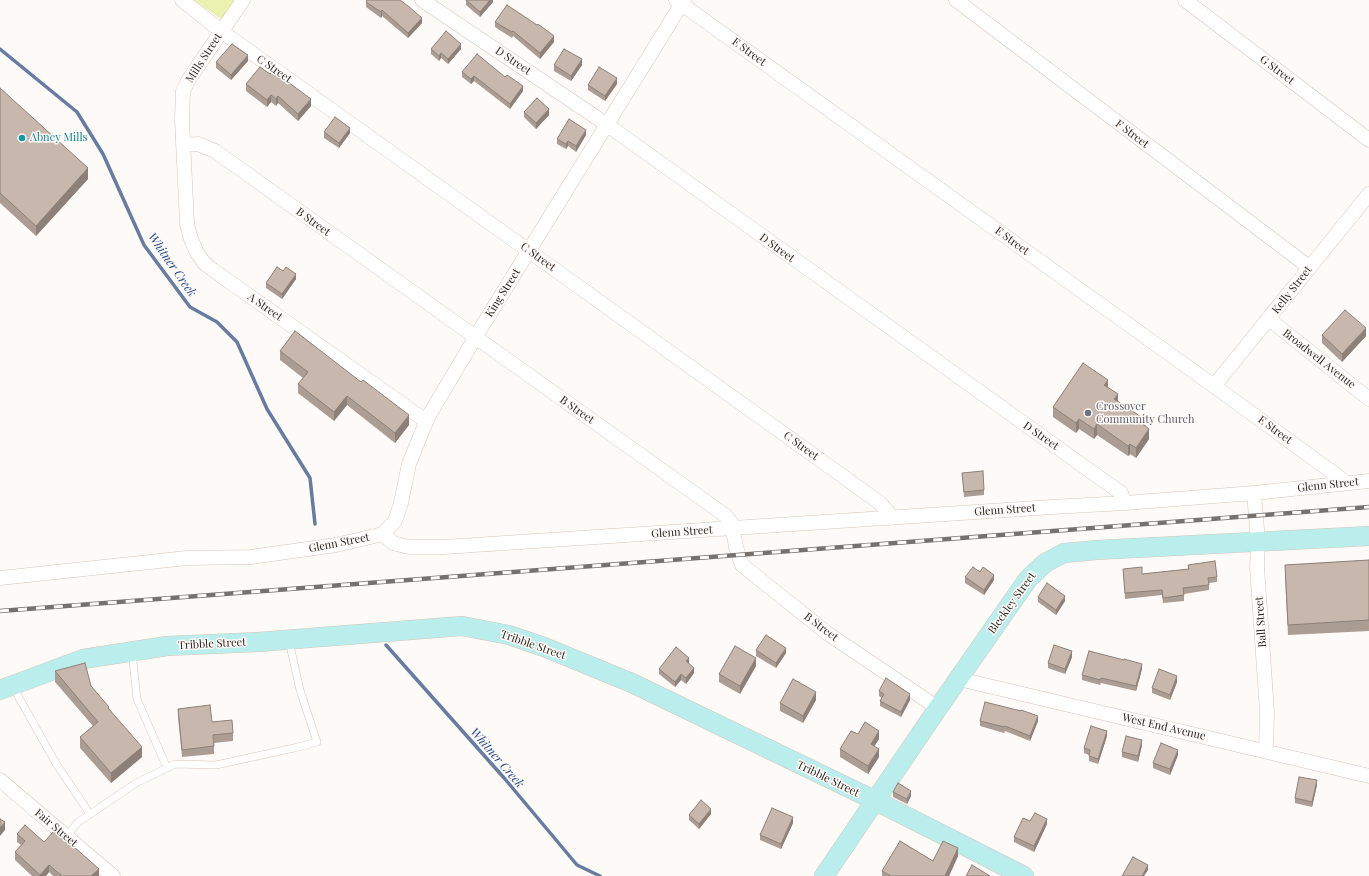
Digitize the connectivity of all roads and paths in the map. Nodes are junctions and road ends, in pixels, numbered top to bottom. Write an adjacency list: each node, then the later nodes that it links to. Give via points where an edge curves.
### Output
1 (182, 0): 7 (street, C Street)
2 (243, 0): 7 (street, Mills Street)
3 (422, 0): 8 (street, D Street)
4 (956, 0): 13 (street, F Street)
5 (1185, 0): 9 (street, G Street)
6 (681, 1): 8 (street, King Street); 16 (street, E Street)
7 (221, 31): 10 (street, Mills Street, via 183,92); 12 (street, C Street)
8 (606, 124): 12 (street, King Street); 22 (street, D Street, via 1120,493)
9 (1369, 140)
10 (183, 145): 15 (street, B Street, via 198,144 215,151); 18 (street, A Street, via 187,224 197,252 206,264)
11 (1367, 202): 13 (street, Kelly Street)
12 (529, 250): 15 (street, King Street); 23 (street, C Street, via 880,504)
13 (1309, 267): 14 (street, Kelly Street)
14 (1269, 319): 16 (street, Kelly Street); 17 (street, Broadwell Avenue)
15 (475, 338): 18 (street, King Street); 24 (street, B Street, via 726,516)
16 (1214, 386): 20 (street, E Street)
17 (1369, 399)
18 (426, 421): 25 (street, King Street, via 409,464 395,521)
19 (1369, 481): 20 (street, Glenn Street)
20 (1347, 483): 21 (street, Glenn Street)
21 (1254, 493): 22 (street, Glenn Street); 27 (street, Ball Street)
22 (1125, 503): 23 (street, Glenn Street)
23 (890, 518): 24 (street, Glenn Street)
24 (734, 529): 25 (street, Glenn Street, via 444,547 398,545); 33 (street, B Street, via 742,565 827,633)
25 (383, 534): 28 (street, Glenn Street, via 336,545 251,557 187,558)
26 (1369, 536): 27 (street, Bleckley Street)
27 (1258, 541): 31 (street, Bleckley Street, via 1064,553 1045,563 1028,579); 34 (street, Ball Street, via 1257,567 1267,712)
28 (0, 578)
29 (288, 639): 30 (street, Tribble Street, via 167,646); 35 (lane, via 300,690 317,742 216,765 175,764); 38 (street, Tribble Street, via 462,626 508,635 632,683)
30 (132, 652): 32 (street, Tribble Street, via 83,659); 35 (lane, via 137,699)
31 (959, 679): 33 (street, Bleckley Street); 34 (street, West End Avenue)
32 (6, 688): 39 (lane, via 18,696)
33 (938, 708): 38 (street, Bleckley Street)
34 (1266, 752): 36 (street, West End Avenue)
35 (167, 768): 39 (lane, via 136,783)
36 (1369, 776)
37 (0, 780): 40 (street, Fair Street)
38 (876, 801): 42 (street, Bleckley Street); 43 (street, Tribble Street)
39 (90, 814): 40 (lane, via 77,823)
40 (67, 837): 41 (street, Fair Street)
41 (113, 876)
42 (824, 876)
43 (1024, 876)

